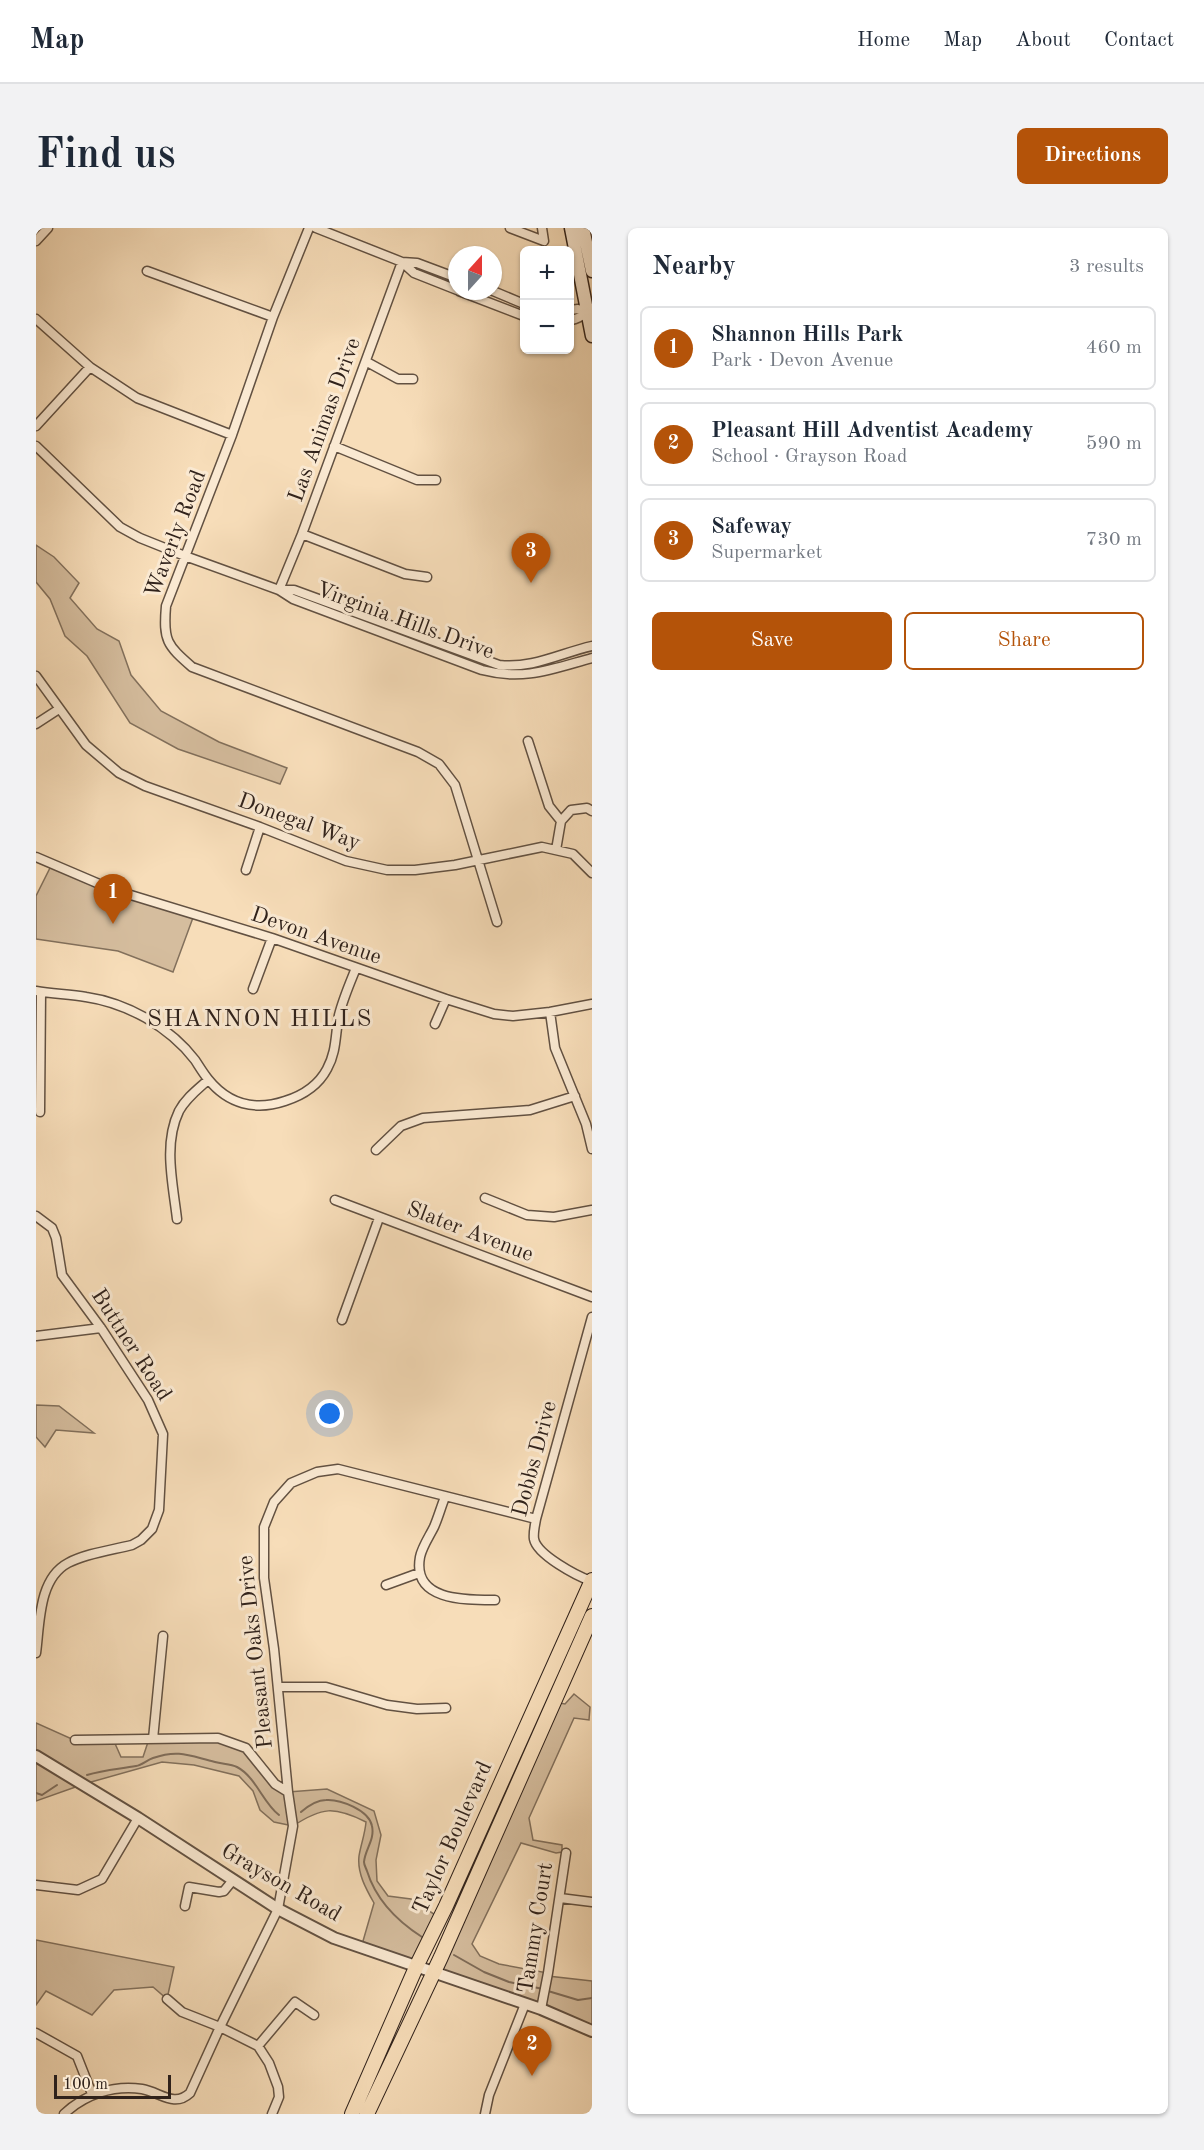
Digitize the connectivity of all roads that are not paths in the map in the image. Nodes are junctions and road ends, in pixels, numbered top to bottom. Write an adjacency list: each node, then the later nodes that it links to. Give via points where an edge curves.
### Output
1 (48, 228): 8 (street)
2 (309, 228): 20 (street, Waverly Road)
3 (316, 228): 9 (street)
4 (510, 228): 5 (street, via 544,241)
5 (542, 228)
6 (571, 228): 18 (main road)
7 (583, 228): 11 (main road)
8 (36, 241)
9 (402, 262): 12 (street, via 417,263); 13 (street, via 414,273); 24 (street, Las Animas Drive)
10 (147, 271): 20 (street)
11 (592, 271)
12 (448, 275)
13 (448, 287)
14 (502, 295): 16 (street)
15 (482, 300): 19 (street)
16 (520, 302)
17 (574, 310): 18 (street)
18 (590, 312): 22 (street); 23 (main road)
19 (520, 314)
20 (273, 317): 28 (street, Waverly Road)
21 (36, 319): 25 (street)
22 (574, 320)
23 (592, 336)
24 (367, 362): 26 (street, via 398,379); 30 (street, Las Animas Drive)
25 (90, 367): 27 (street); 28 (street, via 137,398)
26 (413, 379)
27 (36, 426)
28 (232, 435): 33 (street, Waverly Road)
29 (36, 446): 33 (street, Virginia Hills Drive, via 120,527)
30 (334, 446): 31 (street, via 417,480); 32 (street, Las Animas Drive)
31 (436, 480)
32 (302, 534): 34 (street, via 405,574); 35 (street, Las Animas Drive)
33 (185, 556): 35 (street, Virginia Hills Drive); 47 (street, Waverly Road, via 166,606 164,623 173,651 192,667 418,752 439,764 455,785)
34 (427, 577)
35 (279, 590): 36 (street, Virginia Hills Drive, via 294,590 499,665 516,667); 37 (street, Virginia Hills Drive, via 293,599 500,674 543,672)
36 (592, 646)
37 (592, 658)
38 (36, 676): 39 (street, Donegal Way)
39 (59, 709): 40 (street); 44 (street, Donegal Way, via 86,745 119,773)
40 (36, 724)
41 (528, 741): 43 (street, via 549,806)
42 (592, 811): 43 (street, via 571,810)
43 (561, 821): 45 (street)
44 (260, 827): 47 (street, Donegal Way, via 346,861 387,870 415,870); 48 (street)
45 (556, 850): 47 (street, Donegal Way, via 542,847); 49 (street, Donegal Way, via 573,854)
46 (36, 857): 51 (street, Devon Avenue, via 111,890)
47 (478, 860): 50 (street, Waverly Road)
48 (246, 870)
49 (592, 873)
50 (497, 922)
51 (272, 938): 52 (street, Devon Avenue); 53 (street)
52 (356, 968): 55 (street, Devon Avenue); 59 (street, via 339,1015 328,1067 302,1096 271,1106 253,1106 229,1096)
53 (254, 989)
54 (38, 991): 59 (street, via 115,1004 147,1018 172,1035); 61 (street)
55 (446, 999): 57 (street, Devon Avenue, via 505,1016); 58 (street)
56 (591, 1004): 57 (street, Devon Avenue)
57 (550, 1012): 60 (street, via 555,1048)
58 (435, 1023)
59 (208, 1080): 69 (street, via 180,1110 171,1135)
60 (575, 1095): 62 (street); 63 (street, via 530,1110 423,1118 401,1126)
61 (40, 1112)
62 (592, 1149)
63 (376, 1150)
64 (485, 1198): 66 (street, via 527,1215 554,1217)
65 (335, 1200): 68 (street, Slater Avenue)
66 (592, 1210)
67 (36, 1216): 73 (street, Buttner Road, via 52,1228 62,1275)
68 (380, 1218): 70 (street, Slater Avenue); 72 (street)
69 (177, 1219)
70 (592, 1297)
71 (592, 1317): 76 (street, Dobbs Drive)
72 (342, 1320)
73 (100, 1328): 74 (street); 83 (street, Buttner Road, via 159,1420 163,1434 159,1510 152,1529 141,1540 67,1563 51,1580 42,1608)
74 (36, 1336)
75 (445, 1497): 76 (street, Pleasant Oaks Drive); 77 (street, via 420,1555); 84 (street, Pleasant Oaks Drive, via 338,1469 317,1472 291,1483 274,1502 264,1527 264,1578)
76 (536, 1519): 78 (street, Dobbs Drive, via 534,1540 540,1551)
77 (419, 1573): 79 (street); 80 (street, via 429,1588 444,1596)
78 (592, 1581): 98 (main road, Taylor Boulevard)
79 (386, 1585)
80 (495, 1600)
81 (592, 1617): 99 (main road, Taylor Boulevard)
82 (163, 1636): 86 (street)
83 (36, 1653)
84 (278, 1687): 85 (street, via 326,1687 387,1705); 89 (street, Pleasant Oaks Drive)
85 (446, 1708)
86 (153, 1739): 87 (street); 89 (street, via 218,1738 246,1748 275,1784)
87 (75, 1740)
88 (36, 1756): 90 (street, Grayson Road)
89 (288, 1792): 97 (street, Pleasant Oaks Drive, via 293,1826)
90 (138, 1818): 92 (street, Grayson Road); 93 (street, via 102,1879 78,1890)
91 (566, 1853): 94 (street, Tammy Court)
92 (233, 1880): 96 (street, via 219,1892 189,1887); 97 (street, Grayson Road)
93 (36, 1885)
94 (560, 1898): 95 (street); 102 (street, Tammy Court)
95 (592, 1902)
96 (185, 1906)
97 (278, 1909): 98 (street, Grayson Road, via 334,1938); 104 (street, Pleasant Oaks Drive)
98 (417, 1965): 99 (street, Grayson Road); 111 (main road, Taylor Boulevard)
99 (434, 1972): 101 (street, Grayson Road); 112 (main road, Taylor Boulevard)
100 (167, 1999): 104 (street, via 182,2012)
101 (525, 2004): 102 (street, Grayson Road); 113 (street)
102 (542, 2005): 105 (street, Grayson Road)
103 (314, 2015): 107 (street, via 296,2002)
104 (220, 2027): 107 (street); 108 (street, Pleasant Oaks Drive, via 190,2093 183,2099 174,2100 143,2089)
105 (592, 2031)
106 (36, 2033): 108 (street, via 77,2056)
107 (258, 2046): 110 (street, via 278,2086 279,2097)
108 (92, 2094): 109 (street)
109 (64, 2114)
110 (272, 2114)
111 (352, 2114)
112 (367, 2114)
113 (485, 2114)

